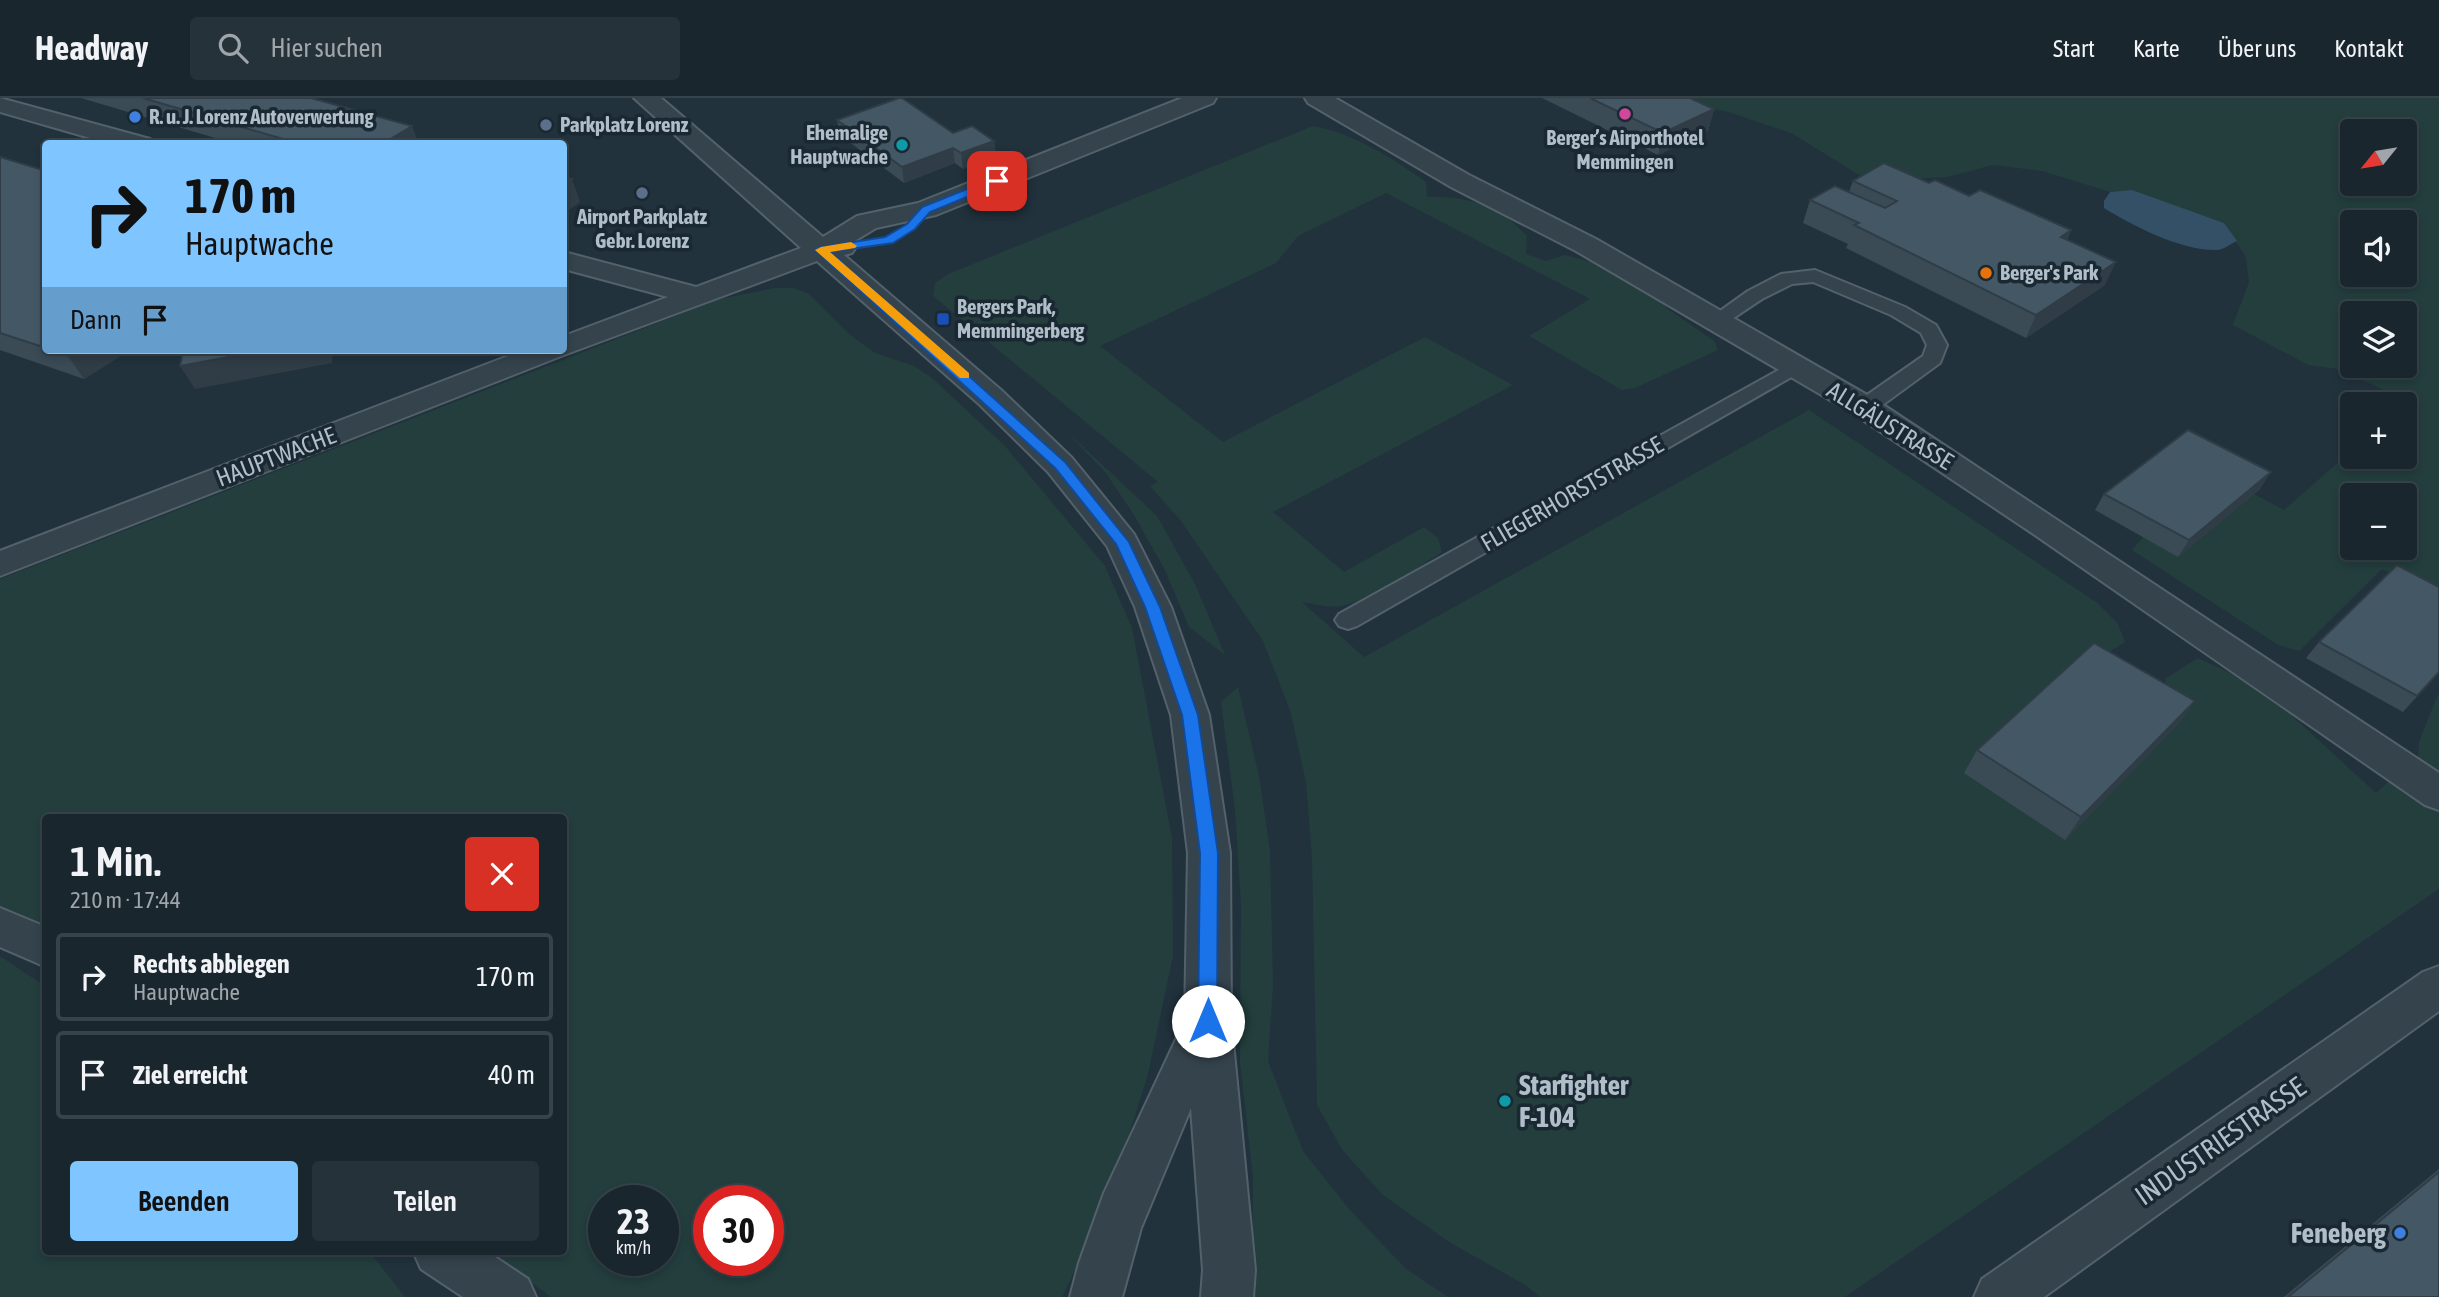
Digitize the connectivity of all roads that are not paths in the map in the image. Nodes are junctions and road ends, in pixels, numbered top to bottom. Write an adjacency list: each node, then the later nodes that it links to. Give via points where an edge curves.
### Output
1 (646, 98): 6 (street)
2 (1204, 98): 6 (street, via 926,209 889,240)
3 (1317, 98): 9 (street, ALLGÄUSTRASSE)
4 (0, 104): 5 (street)
5 (127, 140)
6 (821, 250): 8 (street); 20 (street, via 990,397 1060,465 1122,542 1153,607 1190,715 1209,853)
7 (567, 261): 8 (street)
8 (694, 295): 10 (street)
9 (1716, 321): 12 (street, ALLGÄUSTRASSE); 13 (lane, via 1788,278 1815,275 1887,305 1929,329 1937,345 1933,359)
10 (567, 345)
11 (542, 354): 14 (street, HAUPTWACHE)
12 (1795, 367): 13 (street, ALLGÄUSTRASSE); 15 (lane, FLIEGERHORSTSTRASSE)
13 (1866, 407): 16 (street, ALLGÄUSTRASSE)
14 (0, 564)
15 (1348, 620)
16 (2439, 794)
17 (0, 927): 18 (street)
18 (42, 946)
19 (2439, 986): 27 (street, INDUSTRIESTRASSE)
20 (1208, 1021): 25 (street, via 1129,1198); 26 (street, via 1229,1270)
21 (438, 1255): 23 (street)
22 (442, 1255): 24 (street)
23 (457, 1297)
24 (510, 1297)
25 (1096, 1297)
26 (1227, 1297)
27 (2000, 1297)

